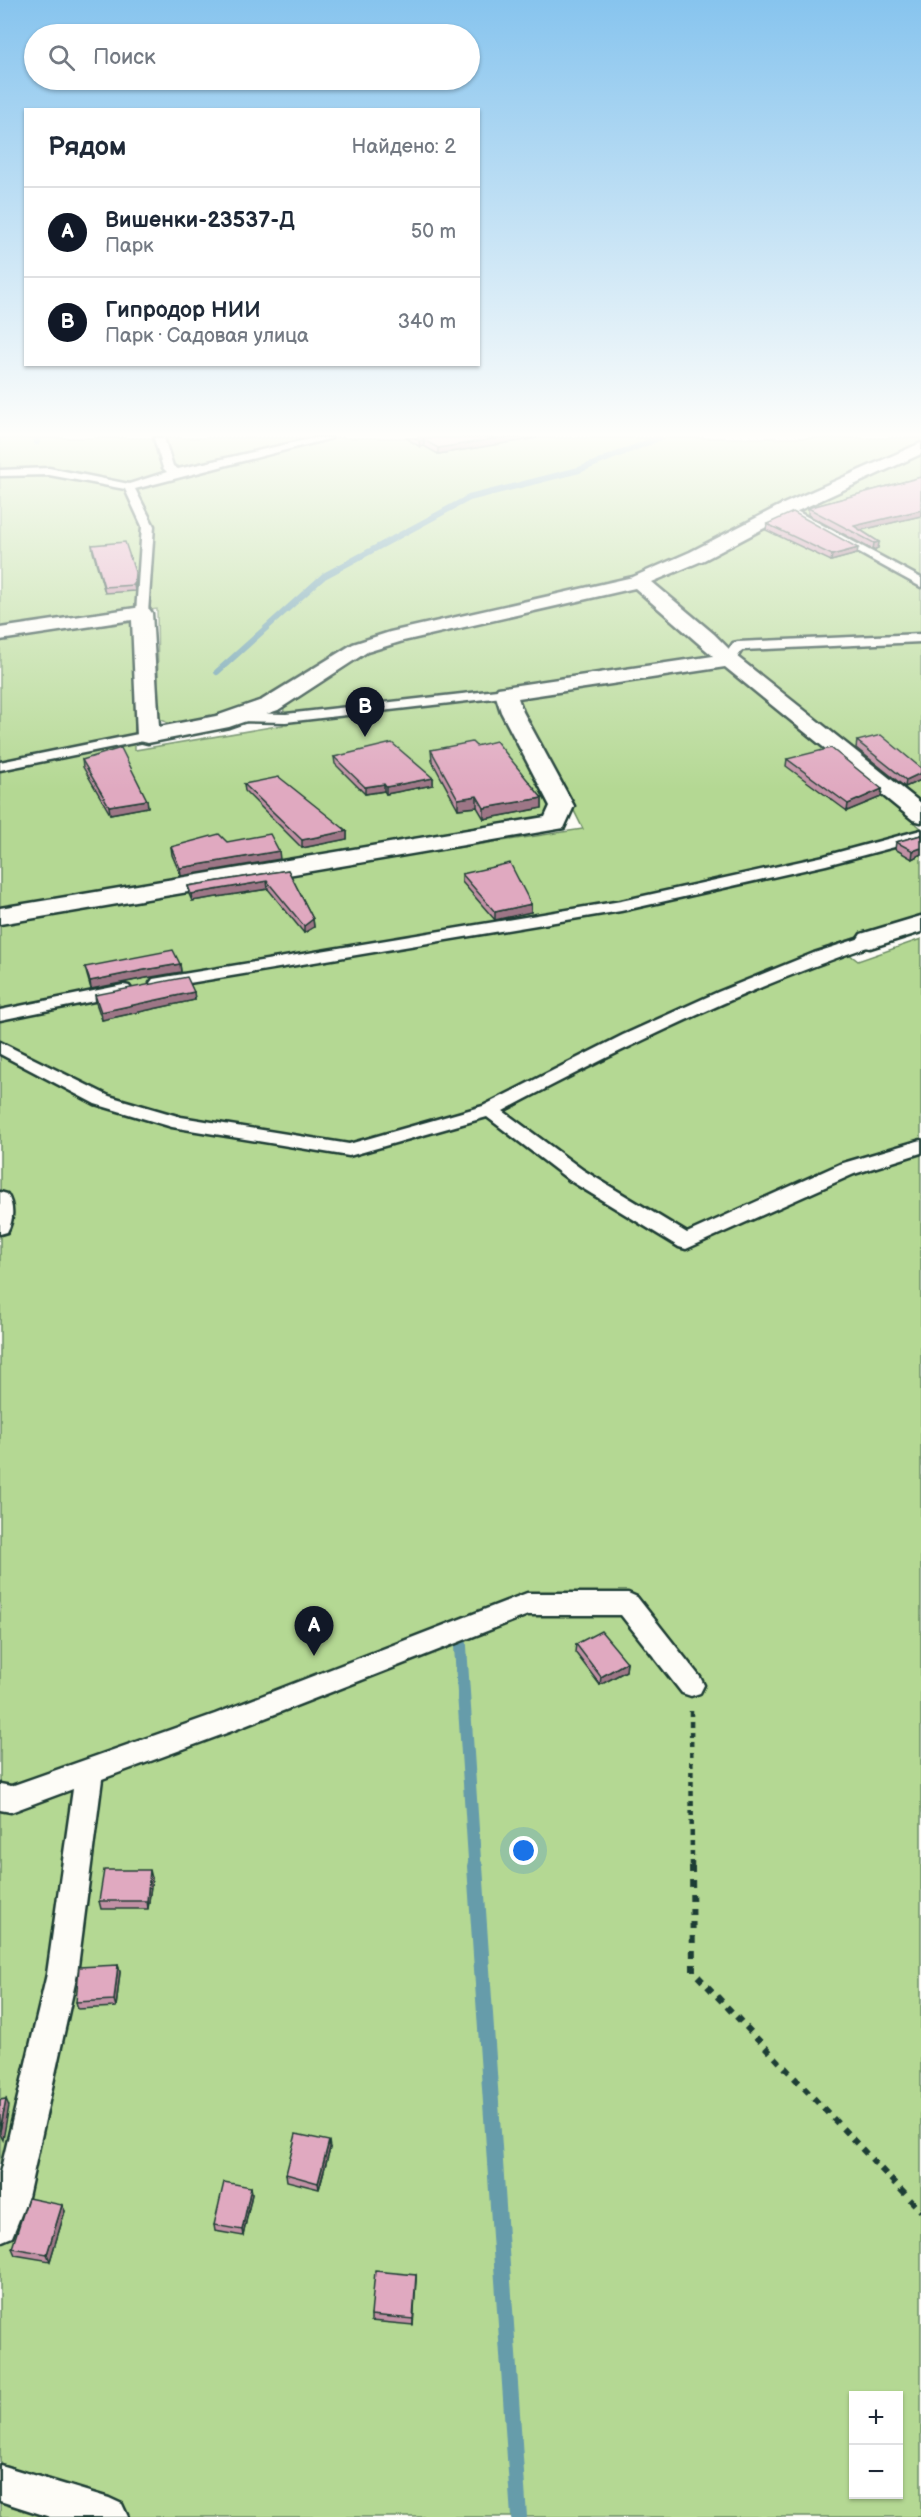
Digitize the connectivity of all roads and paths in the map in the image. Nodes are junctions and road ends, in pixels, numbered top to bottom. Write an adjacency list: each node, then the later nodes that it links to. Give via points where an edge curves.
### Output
1 (146, 555): 6 (lane)
2 (698, 555): 4 (street)
3 (871, 555): 5 (lane)
4 (639, 581): 9 (street); 11 (street, via 397,636 360,648 270,705)
5 (921, 583)
6 (142, 613): 7 (street); 12 (street)
7 (0, 634)
8 (921, 638): 9 (lane, via 738,646)
9 (729, 660): 10 (street); 14 (street)
10 (506, 693): 11 (lane, via 296,717); 16 (street, via 512,712 562,806 555,823)
11 (236, 717): 12 (street)
12 (147, 736): 13 (lane)
13 (0, 765)
14 (921, 815)
15 (921, 835): 19 (lane, via 621,906 141,987)
16 (0, 916)
17 (921, 924): 18 (street)
18 (870, 940): 21 (lane, via 810,959 704,1003)
19 (0, 1015)
20 (0, 1047): 21 (lane, via 102,1100 179,1123 348,1150)
21 (490, 1110): 22 (lane, via 576,1175 686,1242 847,1169)
22 (921, 1146)
23 (0, 1199): 24 (lane)
24 (0, 1227)
25 (691, 1684): 26 (lane, via 628,1604 527,1604); 28 (path, via 693,1971)
26 (89, 1771): 27 (lane, via 11,1798); 29 (lane, via 62,1974 11,2197)
27 (0, 1797)
28 (921, 2211)
29 (0, 2225)
30 (0, 2483): 31 (lane)
31 (109, 2517)

